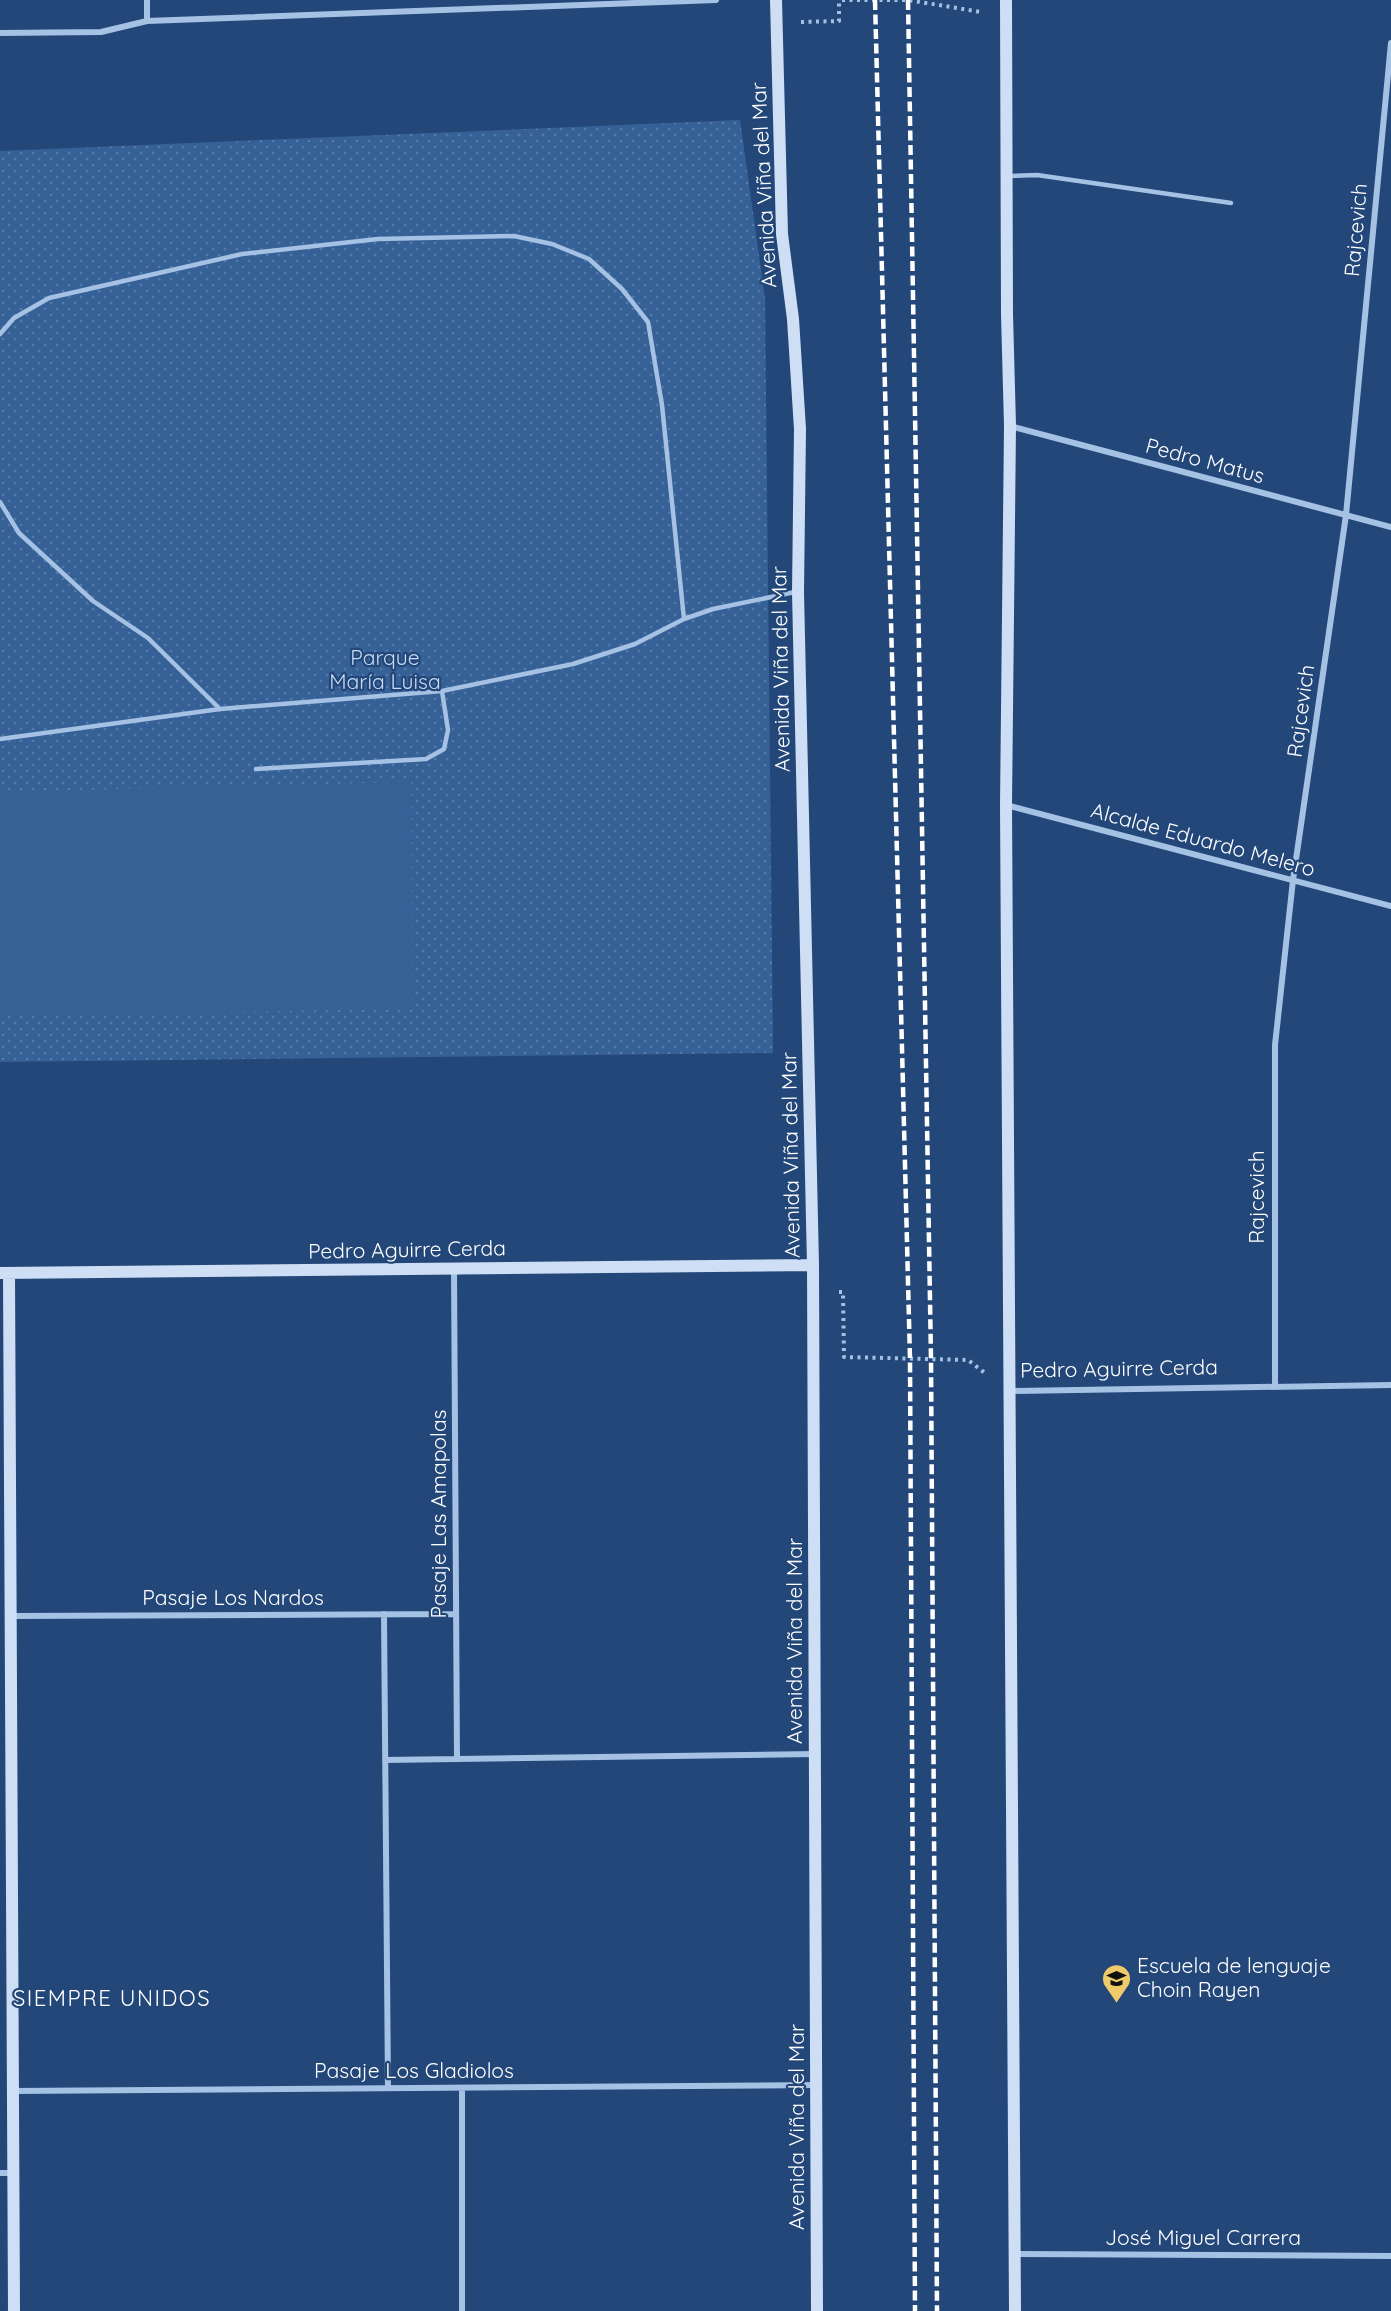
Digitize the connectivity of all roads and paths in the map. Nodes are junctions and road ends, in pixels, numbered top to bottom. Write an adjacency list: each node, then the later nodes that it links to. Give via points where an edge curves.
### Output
1 (147, 0): 7 (street)
2 (716, 0): 7 (street)
3 (776, 0): 8 (street, Avenida Viña del Mar)
4 (840, 0): 6 (path, via 908,0); 8 (path, via 839,21)
5 (1006, 0): 6 (street)
6 (1006, 15): 11 (street)
7 (147, 21): 9 (street, via 101,32)
8 (776, 22): 18 (street, Avenida Viña del Mar, via 782,234 801,429)
9 (0, 33)
10 (1391, 43): 16 (street, Rajcevich)
11 (1006, 176): 12 (lane, via 1037,175); 14 (street)
12 (1231, 203)
13 (0, 334): 19 (lane, via 14,318 49,297 242,254 378,238 514,237 552,244 589,259 622,289 648,322 662,405)
14 (1010, 426): 16 (street, Pedro Matus); 24 (street)
15 (0, 502): 21 (lane, via 19,533 93,601 148,638)
16 (1346, 515): 17 (street, Pedro Matus); 25 (street, Rajcevich)
17 (1391, 527)
18 (798, 591): 19 (lane, via 720,607); 27 (street, Avenida Viña del Mar)
19 (684, 619): 20 (lane, via 635,644 573,664)
20 (442, 691): 21 (lane); 23 (lane, via 448,730 444,749 426,759)
21 (220, 709): 22 (lane)
22 (0, 739)
23 (256, 769)
24 (1006, 805): 25 (street, Alcalde Eduardo Melero); 33 (street)
25 (1293, 880): 26 (street, Alcalde Eduardo Melero); 32 (street, Rajcevich, via 1275,1046)
26 (1391, 906)
27 (813, 1265): 28 (street, Pedro Aguirre Cerda); 30 (street, Avenida Viña del Mar)
28 (454, 1269): 29 (street, Pedro Aguirre Cerda); 35 (street, Pasaje Las Amapolas)
29 (4, 1273): 36 (street)
30 (813, 1292): 33 (path, Pedro Aguirre Cerda, via 843,1292 844,1357 968,1360); 37 (street, Avenida Viña del Mar)
31 (1391, 1385): 32 (street, Pedro Aguirre Cerda)
32 (1275, 1386): 33 (street, Pedro Aguirre Cerda)
33 (1010, 1391): 46 (street)
34 (384, 1614): 35 (street, Pasaje Los Nardos); 36 (street, Pasaje Los Nardos); 39 (street)
35 (456, 1614): 38 (street, Pasaje Las Amapolas)
36 (10, 1616): 40 (street)
37 (815, 1755): 38 (street); 41 (street, Avenida Viña del Mar)
38 (457, 1759): 39 (street)
39 (385, 1760): 42 (street)
40 (5, 1828): 44 (street)
41 (816, 2085): 43 (street, Pasaje Los Gladiolos); 50 (street, Avenida Viña del Mar)
42 (388, 2088): 43 (street, Pasaje Los Gladiolos); 44 (street, Pasaje Los Gladiolos)
43 (462, 2088): 49 (street)
44 (12, 2091): 45 (street)
45 (6, 2173): 48 (street)
46 (1015, 2253): 47 (street, José Miguel Carrera); 51 (street)
47 (1391, 2256)
48 (14, 2311)
49 (462, 2311)
50 (818, 2311)
51 (1016, 2311)

